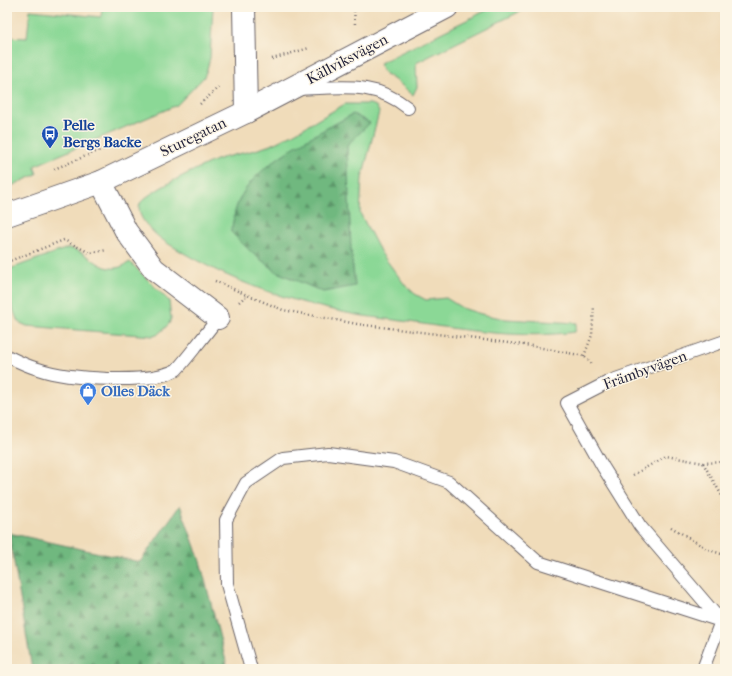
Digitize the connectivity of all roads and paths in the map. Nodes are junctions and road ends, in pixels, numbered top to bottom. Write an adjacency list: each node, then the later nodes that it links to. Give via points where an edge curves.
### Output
1 (244, 7): 9 (street)
2 (354, 7): 4 (path)
3 (447, 7): 5 (street, Källviksvägen)
4 (356, 28)
5 (289, 89): 8 (lane, via 365,87 393,97); 9 (street, Källviksvägen)
6 (213, 93): 7 (path)
7 (199, 105)
8 (408, 108)
9 (246, 112): 12 (street, Sturegatan)
10 (119, 143): 11 (path)
11 (50, 170)
12 (100, 182): 13 (street, Sturegatan); 15 (street, via 126,231 154,269)
13 (7, 215)
14 (594, 306): 18 (path, via 592,335)
15 (218, 318): 17 (lane, via 177,369 151,378 68,376 38,370); 18 (path, via 247,295 283,310 357,324 532,346)
16 (725, 341): 19 (lane, Främbyvägen)
17 (7, 356)
18 (584, 356): 19 (path)
19 (610, 381): 26 (lane, Främbyvägen, via 567,402 640,526)
20 (725, 462): 21 (path)
21 (703, 463): 22 (path, via 666,456); 23 (path)
22 (629, 477)
23 (725, 501)
24 (670, 526): 25 (path, via 709,550)
25 (725, 555)
26 (724, 623): 27 (lane, via 538,562 449,482 394,462 328,453 283,458 246,483 226,520 227,584); 28 (lane)
27 (251, 669)
28 (703, 669)

